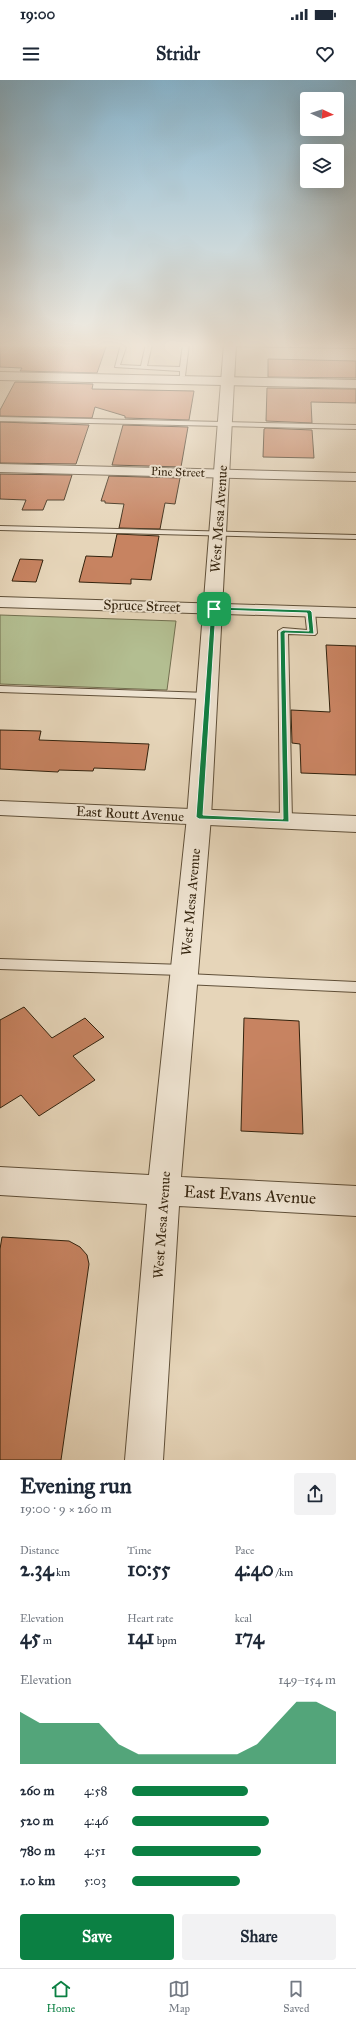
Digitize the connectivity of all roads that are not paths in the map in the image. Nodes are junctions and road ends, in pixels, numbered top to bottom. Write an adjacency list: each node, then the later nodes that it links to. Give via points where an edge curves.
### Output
1 (226, 408): 3 (street, West Mesa Avenue)
2 (0, 419): 3 (lane)
3 (225, 424): 4 (lane); 6 (street, West Mesa Avenue)
4 (356, 427)
5 (0, 468): 6 (street, Pine Street)
6 (222, 474): 7 (street, Pine Street); 9 (street, West Mesa Avenue)
7 (356, 477)
8 (0, 528): 9 (lane)
9 (218, 534): 10 (lane); 12 (street, West Mesa Avenue)
10 (356, 537)
11 (0, 602): 12 (street, Spruce Street)
12 (214, 609): 13 (street, Spruce Street); 16 (street, West Mesa Avenue)
13 (310, 612): 14 (street, Spruce Street); 19 (lane, via 312,633 283,632)
14 (356, 613)
15 (0, 688): 16 (lane)
16 (208, 696): 18 (street, West Mesa Avenue)
17 (0, 808): 18 (street, East Routt Avenue)
18 (199, 817): 19 (street, East Routt Avenue); 22 (street, West Mesa Avenue)
19 (286, 821): 20 (street, East Routt Avenue)
20 (356, 824)
21 (0, 964): 22 (lane)
22 (184, 975): 23 (lane); 25 (street, West Mesa Avenue)
23 (356, 987)
24 (0, 1181): 25 (street, East Evans Avenue)
25 (164, 1190): 26 (street, East Evans Avenue); 27 (street, West Mesa Avenue)
26 (356, 1201)
27 (144, 1460)

